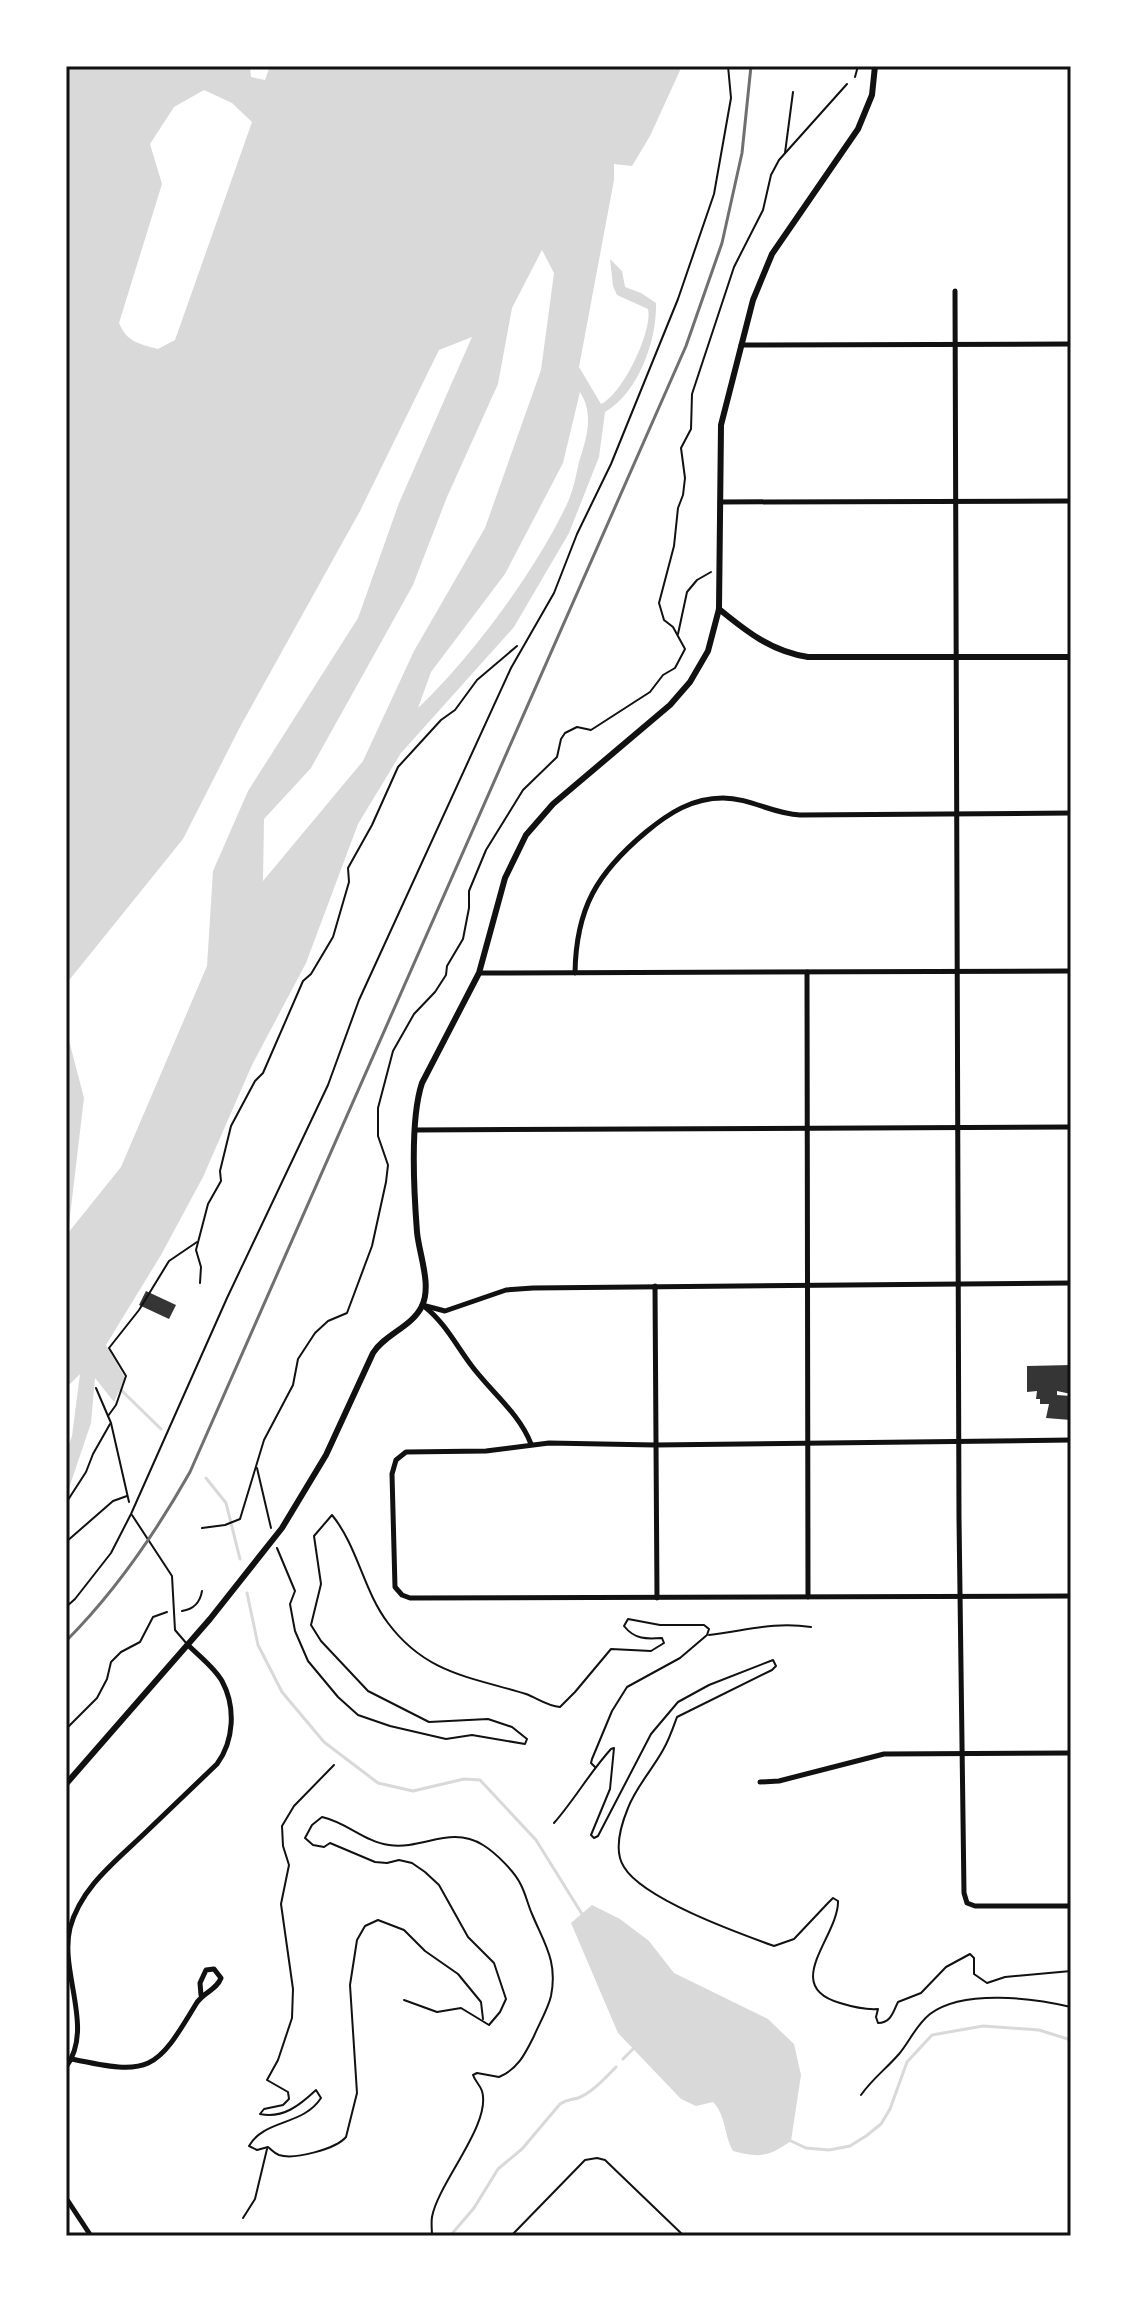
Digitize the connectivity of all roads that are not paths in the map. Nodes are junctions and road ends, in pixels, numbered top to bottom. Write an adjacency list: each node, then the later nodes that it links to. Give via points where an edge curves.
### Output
1 (728, 66): 34 (lane, via 731,98 714,194 645,384 554,593 511,668 359,1000 328,1085)
2 (875, 66): 5 (street, via 872,95 858,129 764,268)
3 (955, 291): 6 (street)
4 (1071, 344): 6 (street)
5 (741, 345): 6 (street); 9 (street, via 721,425)
6 (955, 345): 7 (street)
7 (956, 501): 8 (street); 9 (street); 12 (street)
8 (1071, 501)
9 (719, 502): 10 (street)
10 (719, 609): 12 (street, via 763,642 798,655); 18 (street, via 708,651 682,692 553,804 526,835 505,878)
11 (1071, 657): 12 (street)
12 (956, 658): 14 (street)
13 (1071, 813): 14 (street)
14 (958, 814): 15 (street); 19 (street, via 800,815 744,800 699,800 669,814 616,858 598,882 578,930)
15 (958, 971): 16 (street); 17 (street); 20 (street)
16 (1071, 971)
17 (807, 972): 19 (street); 22 (street)
18 (479, 973): 19 (street); 23 (street, via 422,1083)
19 (575, 973)
20 (959, 1127): 21 (street); 22 (street); 24 (street)
21 (1071, 1127)
22 (806, 1128): 23 (street); 26 (street)
23 (415, 1130): 28 (street)
24 (960, 1283): 25 (street); 26 (street); 29 (street)
25 (1071, 1283)
26 (807, 1285): 27 (street); 31 (street)
27 (655, 1286): 28 (street, via 517,1288 445,1311); 33 (street)
28 (422, 1305): 32 (street, via 520,1420); 40 (street, via 376,1348 297,1505)
29 (961, 1440): 30 (street); 31 (street); 35 (street)
30 (1071, 1440)
31 (809, 1442): 33 (street); 37 (street)
32 (531, 1444): 33 (street); 38 (street, via 399,1457 393,1469 395,1587 415,1599)
33 (655, 1445): 38 (street)
34 (131, 1514): 39 (lane, via 111,1553); 40 (lane, via 172,1576 175,1630)
35 (961, 1596): 36 (street); 37 (street); 42 (street)
36 (1071, 1596)
37 (808, 1597): 38 (street)
38 (657, 1598)
39 (66, 1607)
40 (188, 1645): 44 (street); 46 (street, via 225,1690 229,1743 217,1764 96,1880)
41 (1071, 1753): 42 (street)
42 (962, 1755): 43 (street, via 884,1754); 45 (street, via 967,1903)
43 (760, 1782)
44 (66, 1784)
45 (1071, 1906)
46 (68, 1932): 48 (street, via 77,2023)
47 (201, 1995): 47 (street, via 201,1977 214,1969 219,1983); 48 (street, via 169,2048 155,2061 129,2069)
48 (72, 2059): 49 (street)
49 (66, 2067)
50 (66, 2198): 51 (street)
51 (91, 2236)

